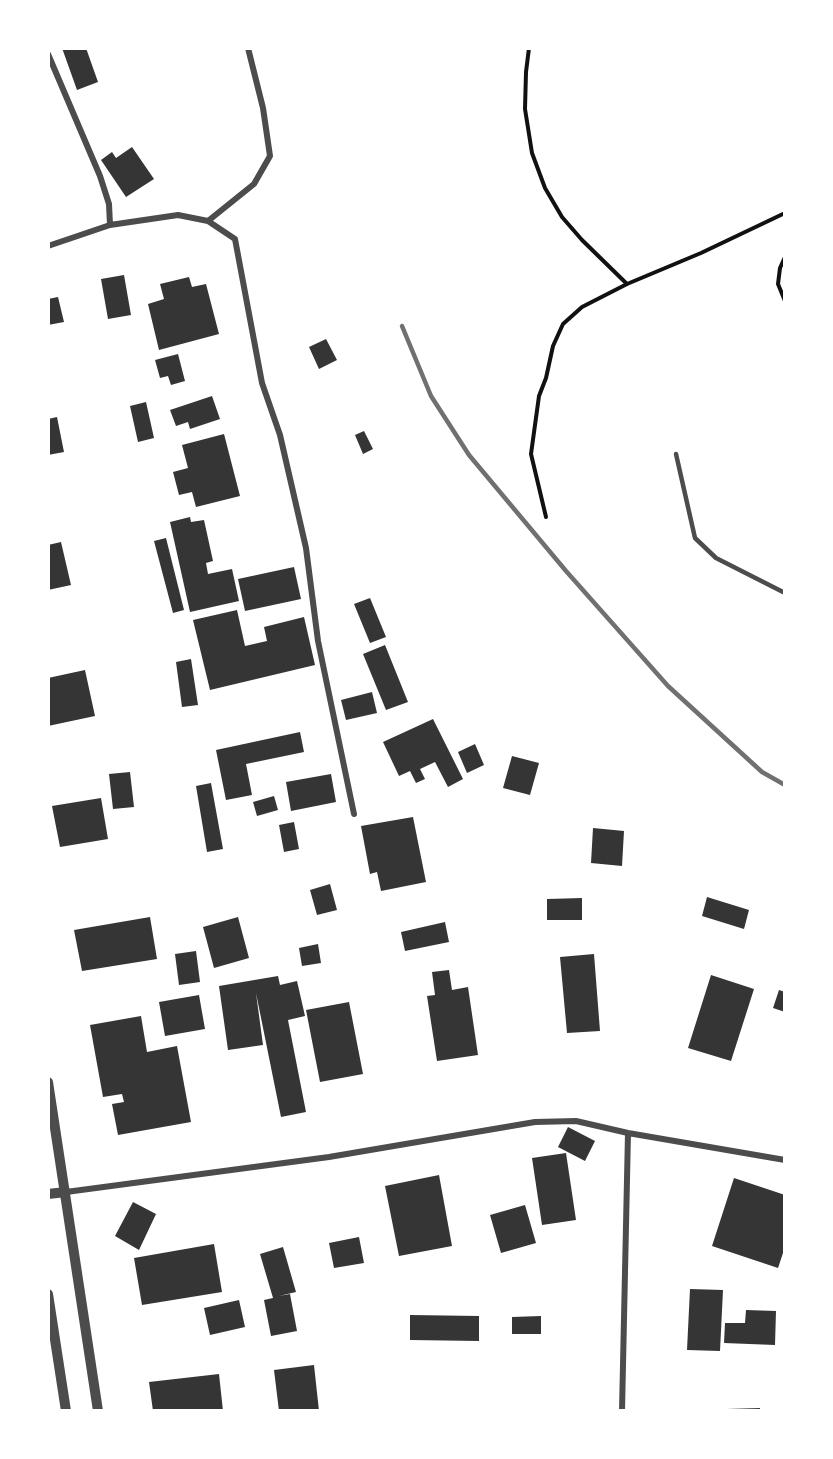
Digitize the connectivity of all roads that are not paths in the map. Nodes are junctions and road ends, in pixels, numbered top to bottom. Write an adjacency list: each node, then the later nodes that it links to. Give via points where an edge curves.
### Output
1 (248, 48): 3 (street, via 270,156 254,184)
2 (48, 54): 4 (street, via 100,176 109,204)
3 (208, 221): 4 (street, via 178,215); 8 (street, via 235,238 262,382 280,435 306,548 318,641)
4 (110, 225): 5 (street)
5 (48, 246)
6 (676, 454): 7 (lane, via 695,538 716,558)
7 (785, 593)
8 (354, 814)
9 (48, 1082): 12 (street)
10 (627, 1132): 11 (street); 12 (street, via 576,1121 535,1122 329,1157); 17 (street)
11 (785, 1160)
12 (66, 1192): 13 (street); 16 (street)
13 (48, 1194)
14 (48, 1294): 15 (street)
15 (66, 1411)
16 (98, 1411)
17 (622, 1411)

